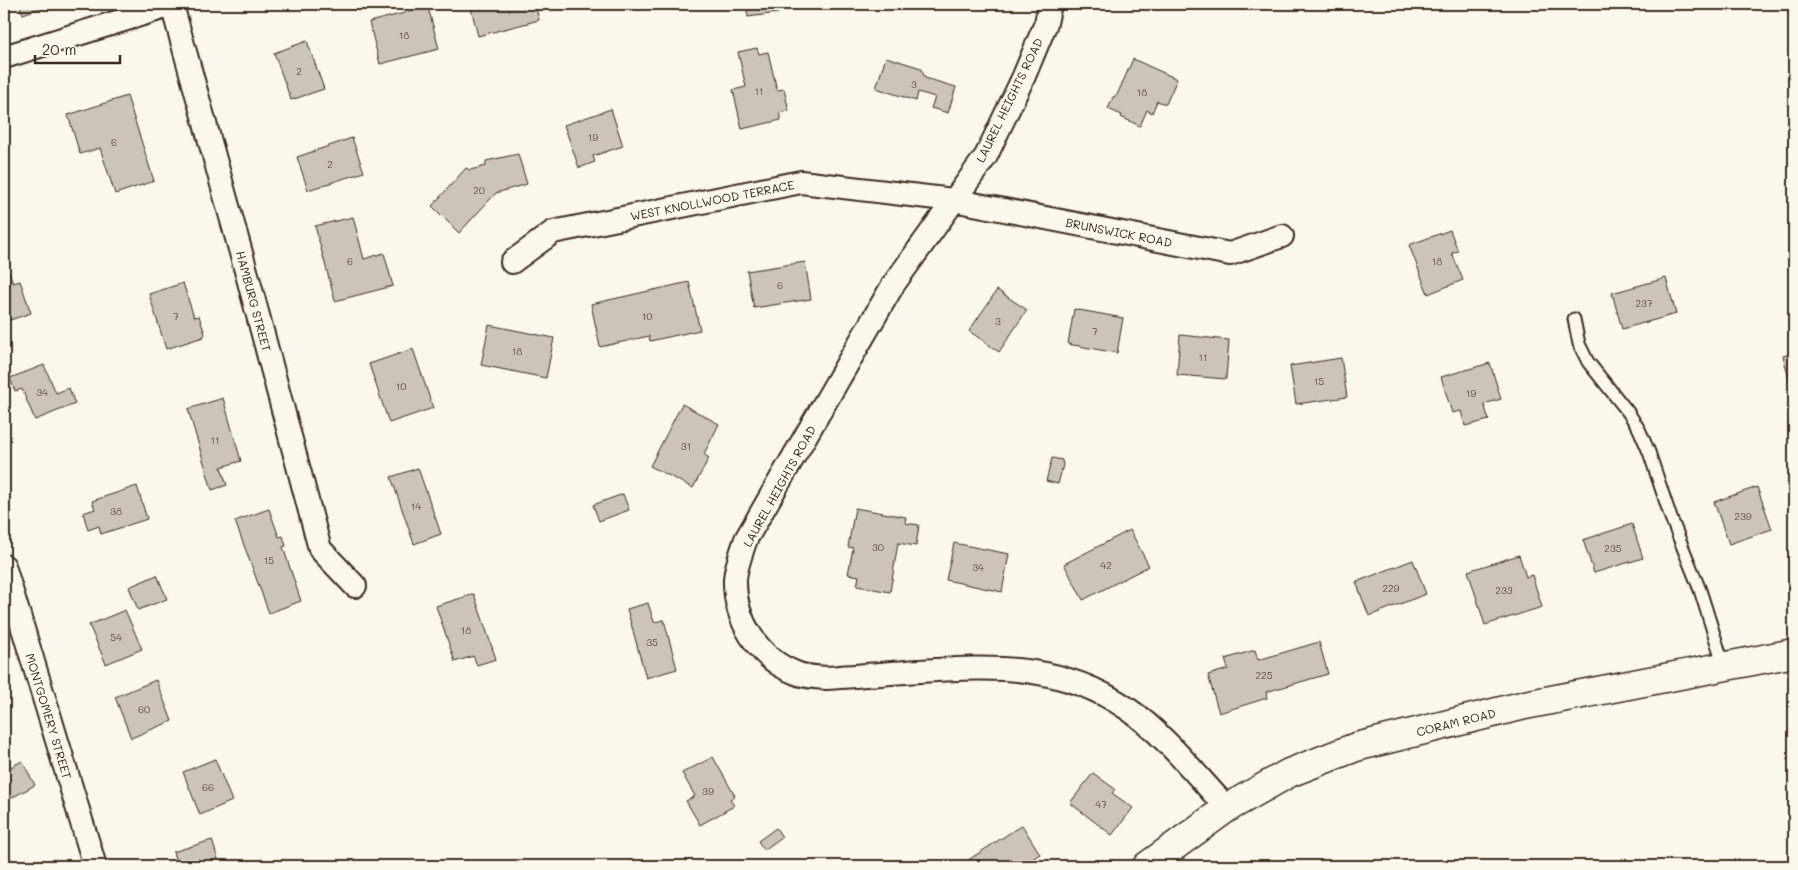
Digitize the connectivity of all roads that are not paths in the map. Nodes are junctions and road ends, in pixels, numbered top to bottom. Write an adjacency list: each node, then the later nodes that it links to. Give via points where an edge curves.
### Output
1 (173, 4): 3 (street); 9 (street, HAMBURG STREET, via 320,549)
2 (1050, 4): 4 (street, LAUREL HEIGHTS ROAD, via 1046,23 1024,76 986,156)
3 (4, 57)
4 (953, 200): 5 (street, BRUNSWICK ROAD, via 1230,254); 6 (street, WEST KNOLLWOOD TERRACE, via 801,182 554,232); 12 (street, LAUREL HEIGHTS ROAD, via 893,285 746,539 735,577 740,614 757,645 768,657 784,668 811,677 972,668 1022,670 1059,676 1096,689 1129,709 1159,735)
5 (1282, 236)
6 (512, 262)
7 (1574, 319): 11 (lane, via 1579,344 1588,362 1628,412 1649,452)
8 (4, 566): 13 (street, MONTGOMERY STREET)
9 (355, 586)
10 (1794, 653): 11 (street, CORAM ROAD)
11 (1724, 666): 12 (street, CORAM ROAD, via 1525,705 1356,747 1289,773)
12 (1227, 808): 14 (street, CORAM ROAD)
13 (95, 866)
14 (1147, 866)

